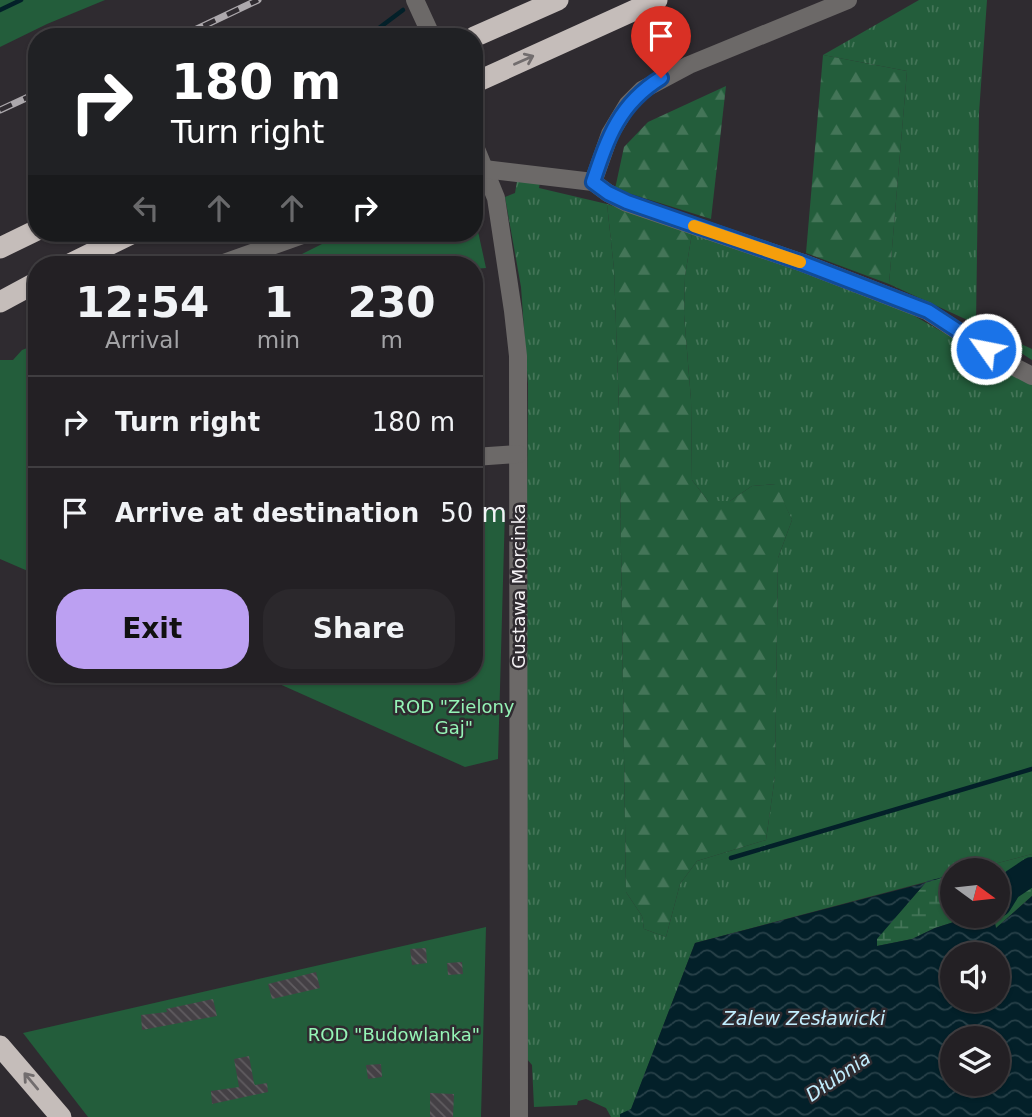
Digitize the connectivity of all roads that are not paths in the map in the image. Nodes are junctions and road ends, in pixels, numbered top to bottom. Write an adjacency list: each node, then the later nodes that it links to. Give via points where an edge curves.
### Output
1 (415, 0): 5 (street)
2 (558, 0): 6 (highway)
3 (657, 0): 7 (highway, one-way to 3)
4 (848, 0): 10 (street, via 689,65 642,90 614,126)
5 (428, 28)
6 (483, 33)
7 (483, 79)
8 (483, 171): 10 (street)
9 (483, 177): 20 (street, Gustawa Morcinka, via 496,198 513,311)
10 (593, 182): 19 (street, via 627,202 928,311)
11 (28, 234): 14 (highway)
12 (113, 242): 15 (highway)
13 (283, 242): 16 (street)
14 (0, 248)
15 (85, 256)
16 (243, 256)
17 (28, 287): 18 (highway)
18 (0, 302)
19 (1032, 376)
20 (518, 454): 21 (street); 24 (street, Gustawa Morcinka)
21 (483, 456)
22 (0, 1046): 23 (highway, one-way to 22)
23 (61, 1117)
24 (519, 1117)

